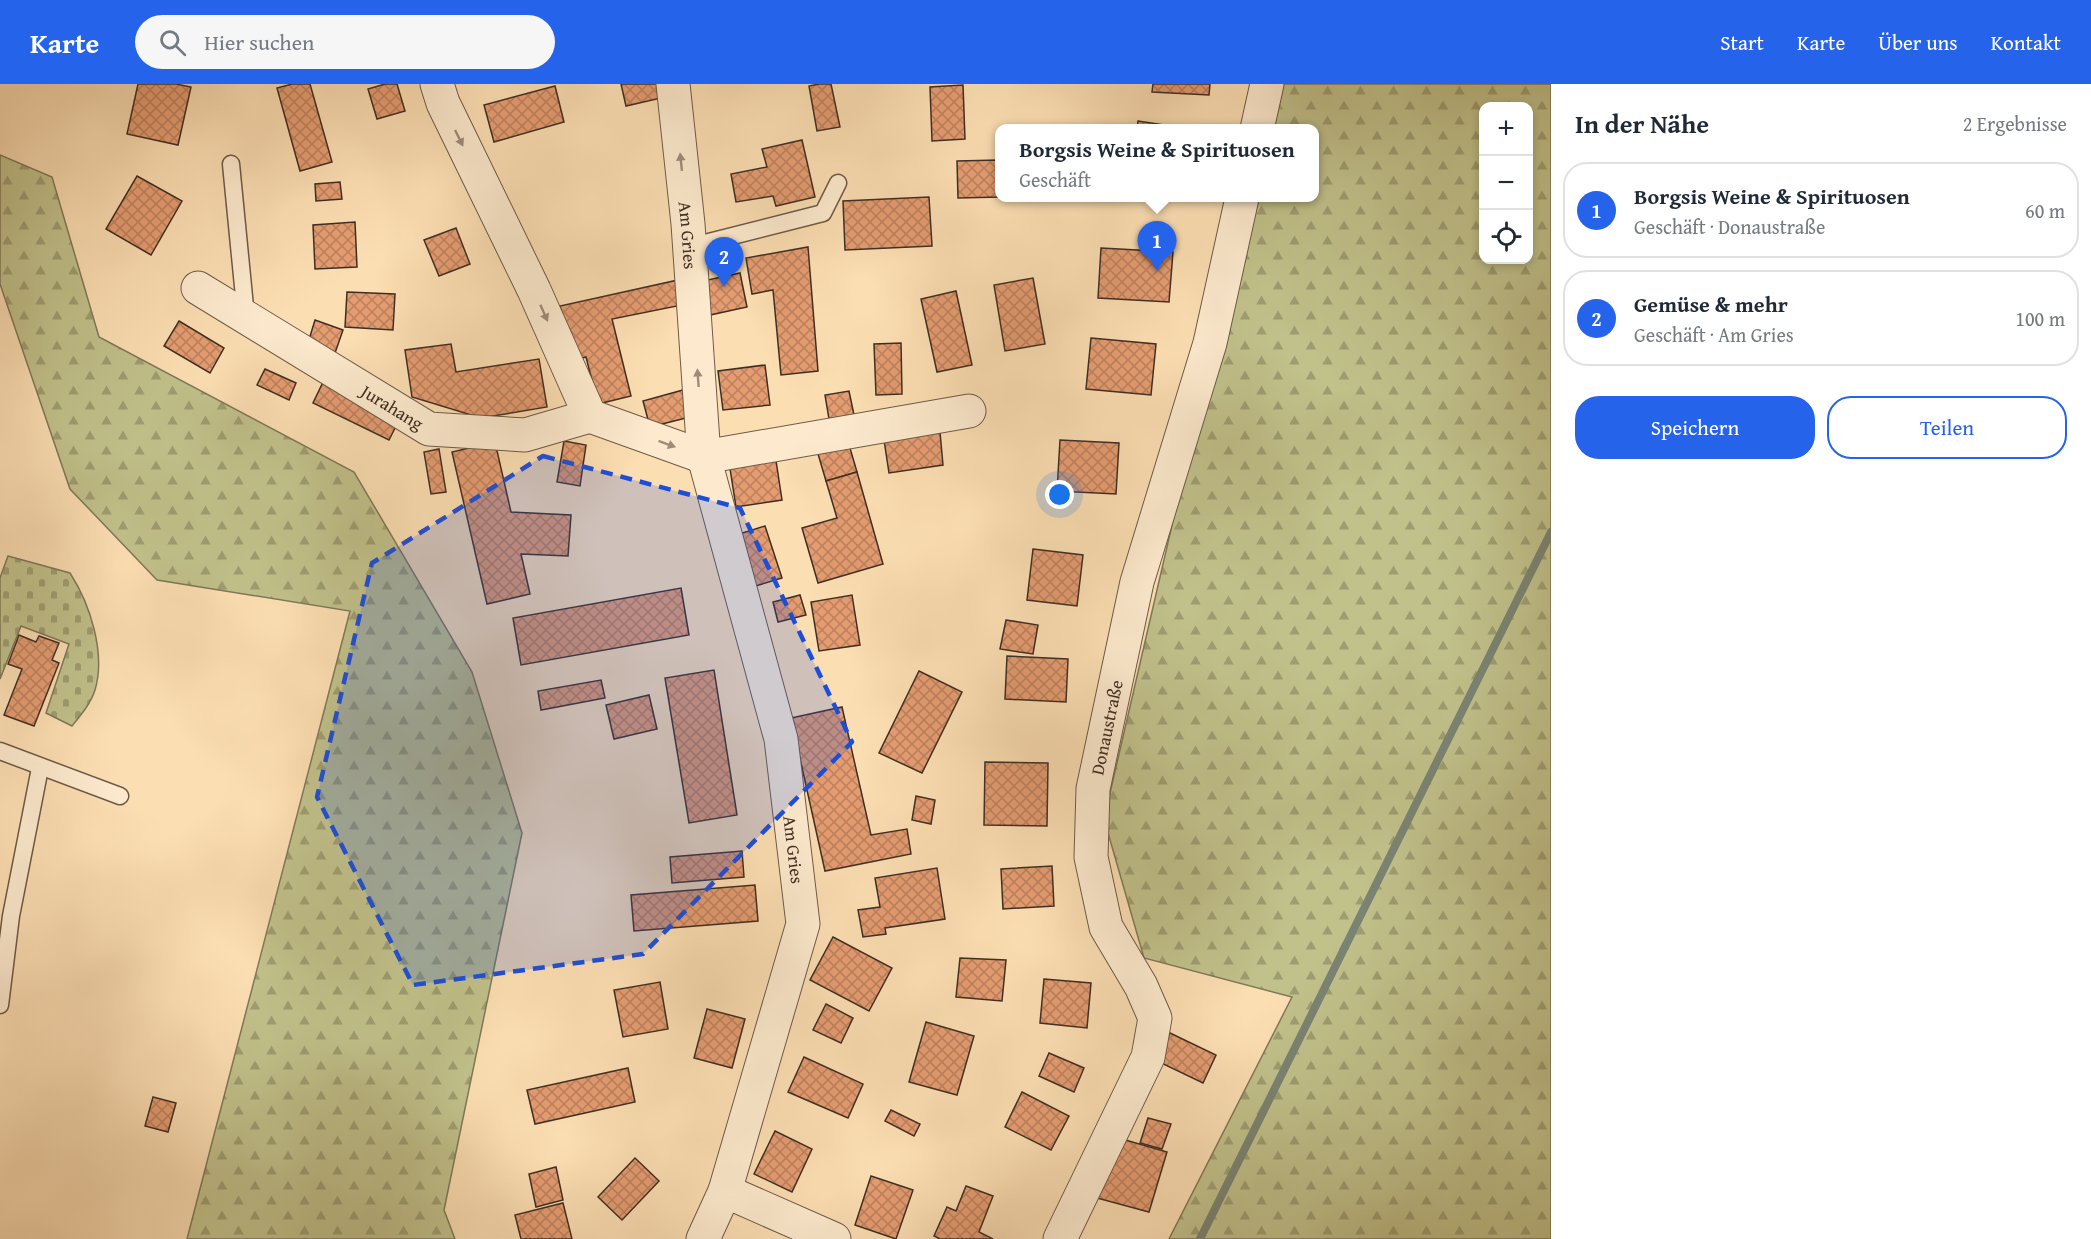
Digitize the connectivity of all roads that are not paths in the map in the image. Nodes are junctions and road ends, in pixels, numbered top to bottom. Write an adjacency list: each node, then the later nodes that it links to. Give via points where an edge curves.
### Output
1 (437, 84): 12 (street, one-way to 12)
2 (673, 84): 8 (street, Am Gries, one-way to 2)
3 (1267, 84): 4 (street)
4 (1258, 124)
5 (231, 164): 10 (lane)
6 (838, 183): 8 (lane, via 823,213)
7 (1241, 202): 21 (street, Donaustraße, via 1210,344 1137,582 1093,789 1092,857 1106,927 1155,1018 1148,1057)
8 (689, 247): 13 (street, Am Gries, one-way to 8)
9 (198, 288): 10 (street, Jurahang)
10 (246, 317): 12 (street, Jurahang, via 429,429 525,435)
11 (969, 411): 13 (street)
12 (590, 416): 13 (street, one-way to 13)
13 (704, 457): 18 (street, Am Gries, via 781,739 803,924)
14 (0, 751): 15 (lane)
15 (40, 768): 16 (lane); 17 (lane, via 11,916)
16 (120, 796)
17 (0, 1005)
18 (725, 1191): 19 (street, Am Gries); 20 (street)
19 (704, 1239)
20 (834, 1239)
21 (1060, 1239)

